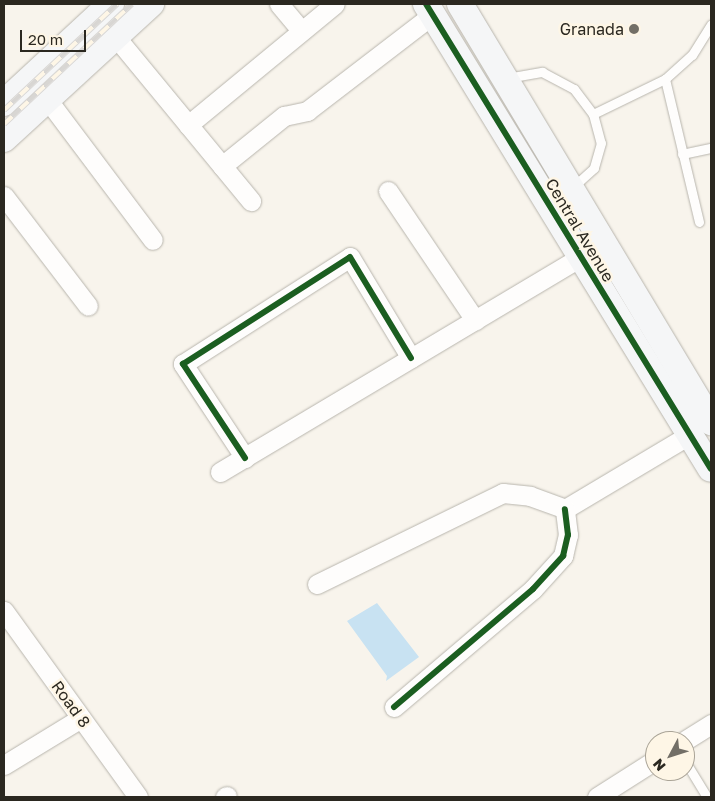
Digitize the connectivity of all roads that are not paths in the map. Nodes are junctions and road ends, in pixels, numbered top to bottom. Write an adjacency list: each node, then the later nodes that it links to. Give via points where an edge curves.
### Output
1 (111, 4): 13 (street)
2 (151, 4): 9 (street)
3 (279, 4): 8 (street)
4 (335, 4): 8 (street)
5 (460, 4): 10 (street, Central Avenue)
6 (429, 9): 19 (street, via 307,111 284,116); 26 (street, Central Avenue)
7 (711, 24): 11 (lane, via 692,55)
8 (302, 31): 15 (street)
9 (115, 36): 12 (street); 15 (street)
10 (505, 78): 14 (lane, via 542,72 574,89); 20 (street, Central Avenue)
11 (665, 79): 14 (lane); 18 (lane)
12 (47, 99): 16 (street); 25 (street)
13 (4, 103)
14 (593, 114): 20 (lane, via 601,143 594,168)
15 (188, 125): 19 (street)
16 (4, 139)
17 (711, 148): 18 (lane)
18 (682, 154): 24 (lane)
19 (222, 166): 23 (street)
20 (571, 189): 26 (street, Central Avenue)
21 (388, 191): 28 (street)
22 (4, 196): 27 (street)
23 (251, 201)
24 (699, 222)
25 (153, 240)
26 (592, 250): 28 (street); 30 (street, Central Avenue); 31 (street, Central Avenue)
27 (88, 306)
28 (475, 320): 29 (street)
29 (411, 358): 32 (street); 32 (street, via 350,257 183,364)
30 (711, 422)
31 (689, 435): 33 (street, Central Avenue); 35 (street)
32 (245, 458): 34 (street)
33 (711, 470)
34 (220, 472)
35 (565, 509): 36 (street, via 530,496 503,493); 38 (street, via 568,535 563,556 533,589)
36 (317, 584)
37 (4, 612): 39 (street, Road 8)
38 (394, 707)
39 (81, 718): 42 (street); 45 (street, Road 8)
40 (711, 724): 41 (street)
41 (695, 734)
42 (4, 765)
43 (645, 766): 46 (street)
44 (695, 777): 47 (lane)
45 (138, 797)
46 (597, 797)
47 (707, 797)

